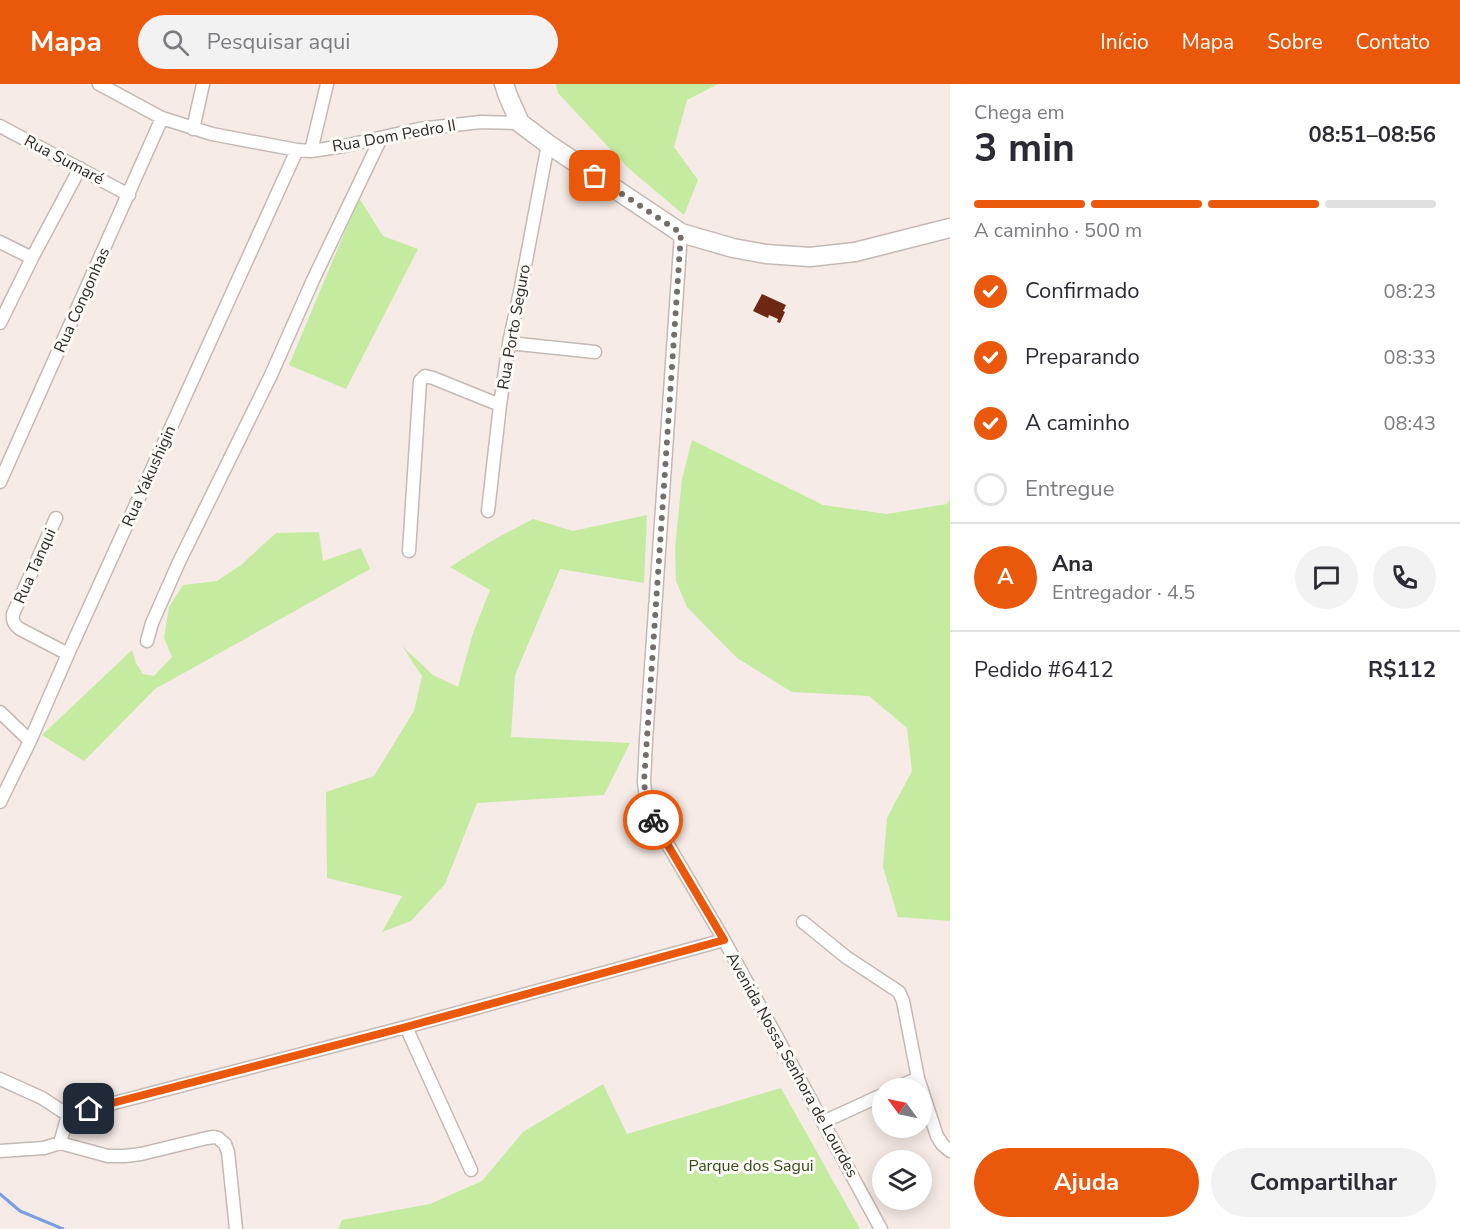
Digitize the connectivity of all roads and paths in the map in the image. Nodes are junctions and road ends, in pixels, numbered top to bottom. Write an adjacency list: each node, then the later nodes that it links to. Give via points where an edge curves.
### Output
1 (99, 84): 5 (street, Rua Dom Pedro II)
2 (203, 84): 8 (street)
3 (327, 84): 12 (street)
4 (504, 84): 6 (street)
5 (162, 118): 8 (street, Rua Dom Pedro II); 14 (street, Rua Congonhas)
6 (520, 123): 9 (street, Rua Dom Pedro II, via 481,122); 10 (street)
7 (0, 126): 13 (street, Rua Sumaré)
8 (194, 129): 11 (street, Rua Dom Pedro II)
9 (381, 138): 12 (street, Rua Dom Pedro II); 27 (street, via 179,562)
10 (548, 144): 16 (street); 20 (street, Rua Porto Seguro)
11 (297, 150): 12 (street, Rua Dom Pedro II); 28 (street, Rua Yakushigin)
12 (311, 151)
13 (80, 168): 14 (street, Rua Sumaré); 18 (street)
14 (129, 195): 23 (street, Rua Congonhas)
15 (950, 228): 16 (street, via 855,252 810,257 733,249)
16 (681, 233): 33 (street, Avenida Nossa Senhora de Lourdes, via 644,782 654,821)
17 (0, 242): 18 (street)
18 (32, 258): 19 (street)
19 (0, 323)
20 (509, 342): 21 (street); 22 (street, Rua Porto Seguro)
21 (595, 352)
22 (500, 405): 24 (street, Rua Porto Seguro); 26 (street, via 433,378 423,378 419,386)
23 (0, 482)
24 (488, 510)
25 (56, 518): 28 (street, Rua Tanqui, via 12,619 20,629)
26 (409, 551)
27 (147, 641)
28 (68, 654): 30 (street, Rua Yakushigin)
29 (0, 712): 30 (street)
30 (30, 741): 31 (street, Rua Yakushigin)
31 (0, 802)
32 (802, 922): 35 (street, via 899,992)
33 (724, 940): 34 (street); 40 (street, Avenida Nossa Senhora de Lourdes)
34 (406, 1027): 38 (street); 44 (street)
35 (918, 1078)
36 (0, 1079): 38 (street)
37 (872, 1100): 40 (street)
38 (68, 1115): 41 (street)
39 (932, 1121): 43 (street, via 937,1136)
40 (823, 1122): 46 (street, Avenida Nossa Senhora de Lourdes)
41 (60, 1143): 42 (street); 45 (street, via 108,1156 125,1156 218,1138 228,1152)
42 (0, 1151)
43 (950, 1151)
44 (471, 1170)
45 (236, 1229)
46 (881, 1229)

